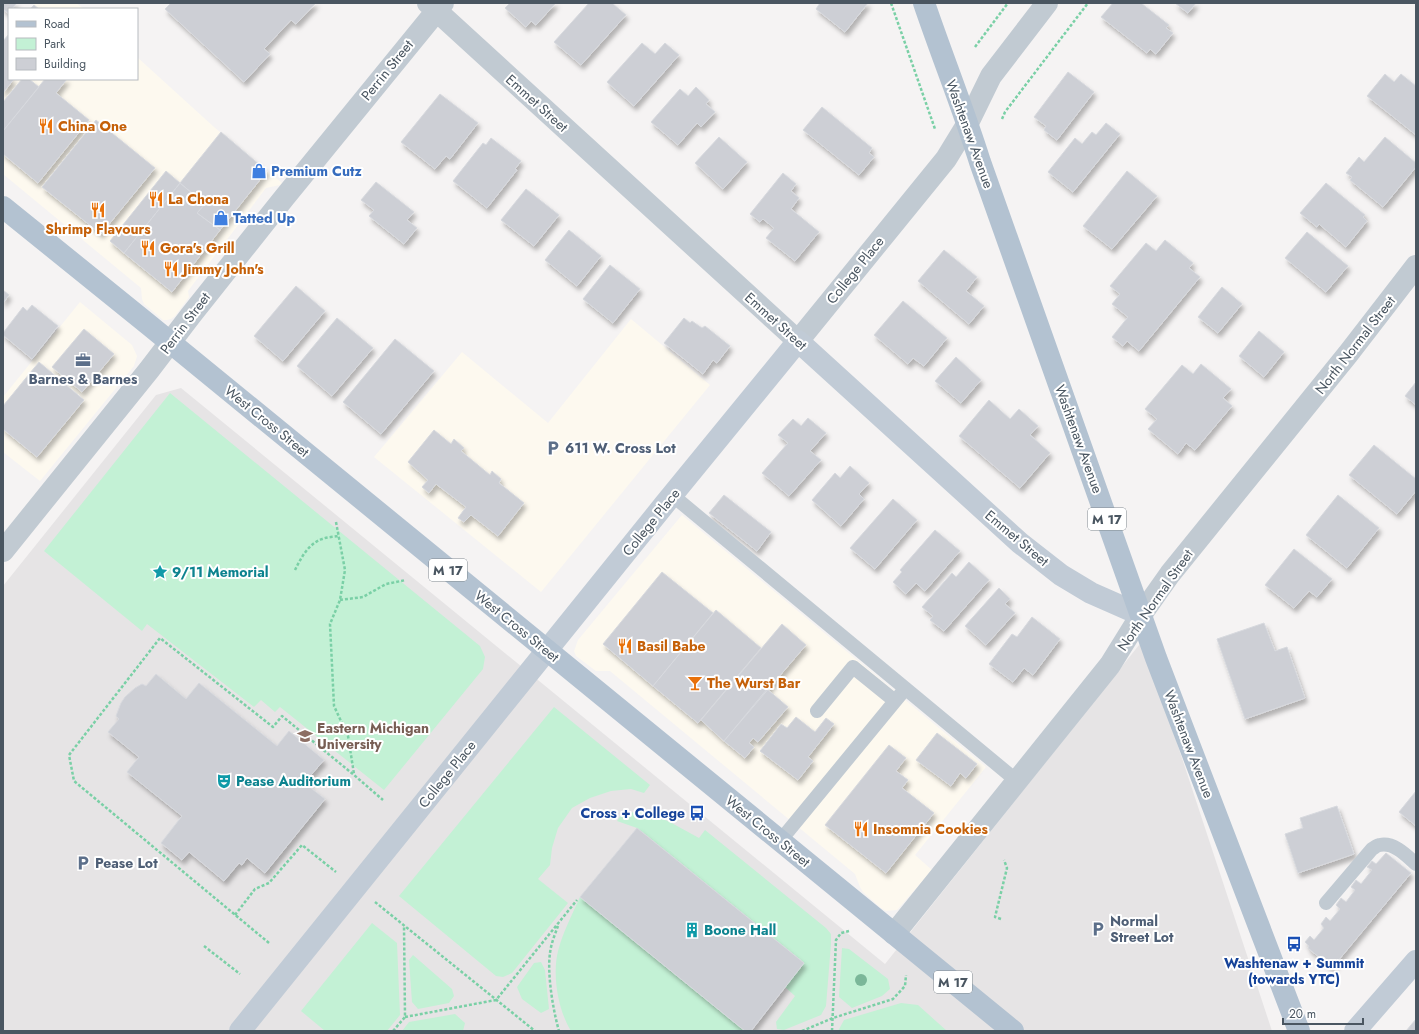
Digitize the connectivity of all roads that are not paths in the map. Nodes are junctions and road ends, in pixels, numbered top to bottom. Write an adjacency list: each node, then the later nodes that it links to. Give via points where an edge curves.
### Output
1 (924, 3): 4 (main road, Washtenaw Avenue / M 17)
2 (1047, 3): 4 (street, College Place, via 991,76)
3 (436, 6): 7 (street, Emmet Street); 8 (street, Perrin Street)
4 (968, 123): 7 (street, College Place, via 946,159); 11 (main road, Washtenaw Avenue / M 17, via 982,169)
5 (3, 207): 8 (main road, West Cross Street / M 17)
6 (1416, 266): 11 (street, North Normal Street, via 1170,574)
7 (798, 341): 9 (street, College Place); 11 (street, Emmet Street, via 1020,543 1061,575 1091,593)
8 (171, 343): 10 (street, Perrin Street); 12 (main road, West Cross Street / M 17)
9 (672, 495): 12 (street, College Place); 13 (lane)
10 (3, 551)
11 (1141, 615): 16 (street, North Normal Street, via 1110,664); 24 (main road, Washtenaw Avenue / M 17)
12 (547, 651): 17 (main road, West Cross Street / M 17); 22 (street, College Place)
13 (906, 689): 14 (lane); 16 (lane)
14 (895, 701): 15 (lane, via 853,667); 17 (lane)
15 (817, 711)
16 (1017, 781): 20 (street, North Normal Street)
17 (780, 840): 20 (main road, West Cross Street / M 17)
18 (1416, 864): 19 (lane, via 1392,846 1380,845 1372,850)
19 (1326, 903)
20 (894, 934): 23 (main road, West Cross Street / M 17)
21 (1416, 961): 25 (street)
22 (240, 1031)
23 (1013, 1031)
24 (1299, 1031)
25 (1355, 1031)

